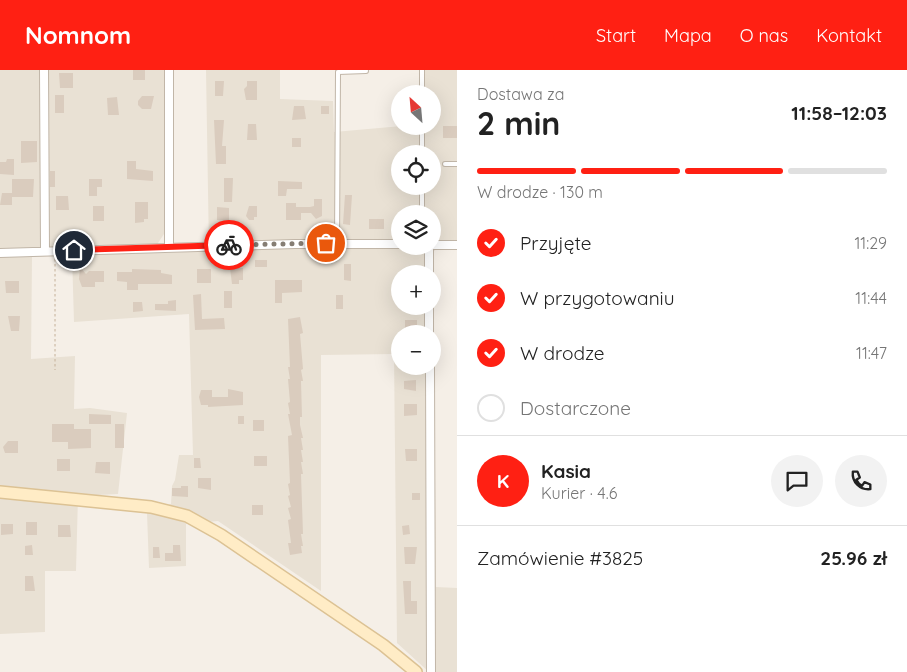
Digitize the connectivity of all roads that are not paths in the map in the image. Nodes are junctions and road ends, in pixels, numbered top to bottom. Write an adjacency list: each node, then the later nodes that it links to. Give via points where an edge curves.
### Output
1 (44, 70): 13 (street)
2 (169, 70): 12 (street)
3 (422, 70): 5 (lane)
4 (366, 71): 8 (lane, via 338,72)
5 (422, 85)
6 (445, 164): 7 (lane)
7 (457, 164)
8 (337, 243): 9 (street); 12 (street)
9 (391, 244)
10 (441, 244): 11 (street)
11 (457, 245)
12 (169, 248): 13 (street)
13 (45, 251): 14 (street)
14 (0, 253)
15 (430, 375): 18 (street)
16 (0, 492): 17 (street, via 146,506 187,516 221,535 383,645)
17 (416, 672)
18 (431, 672)

